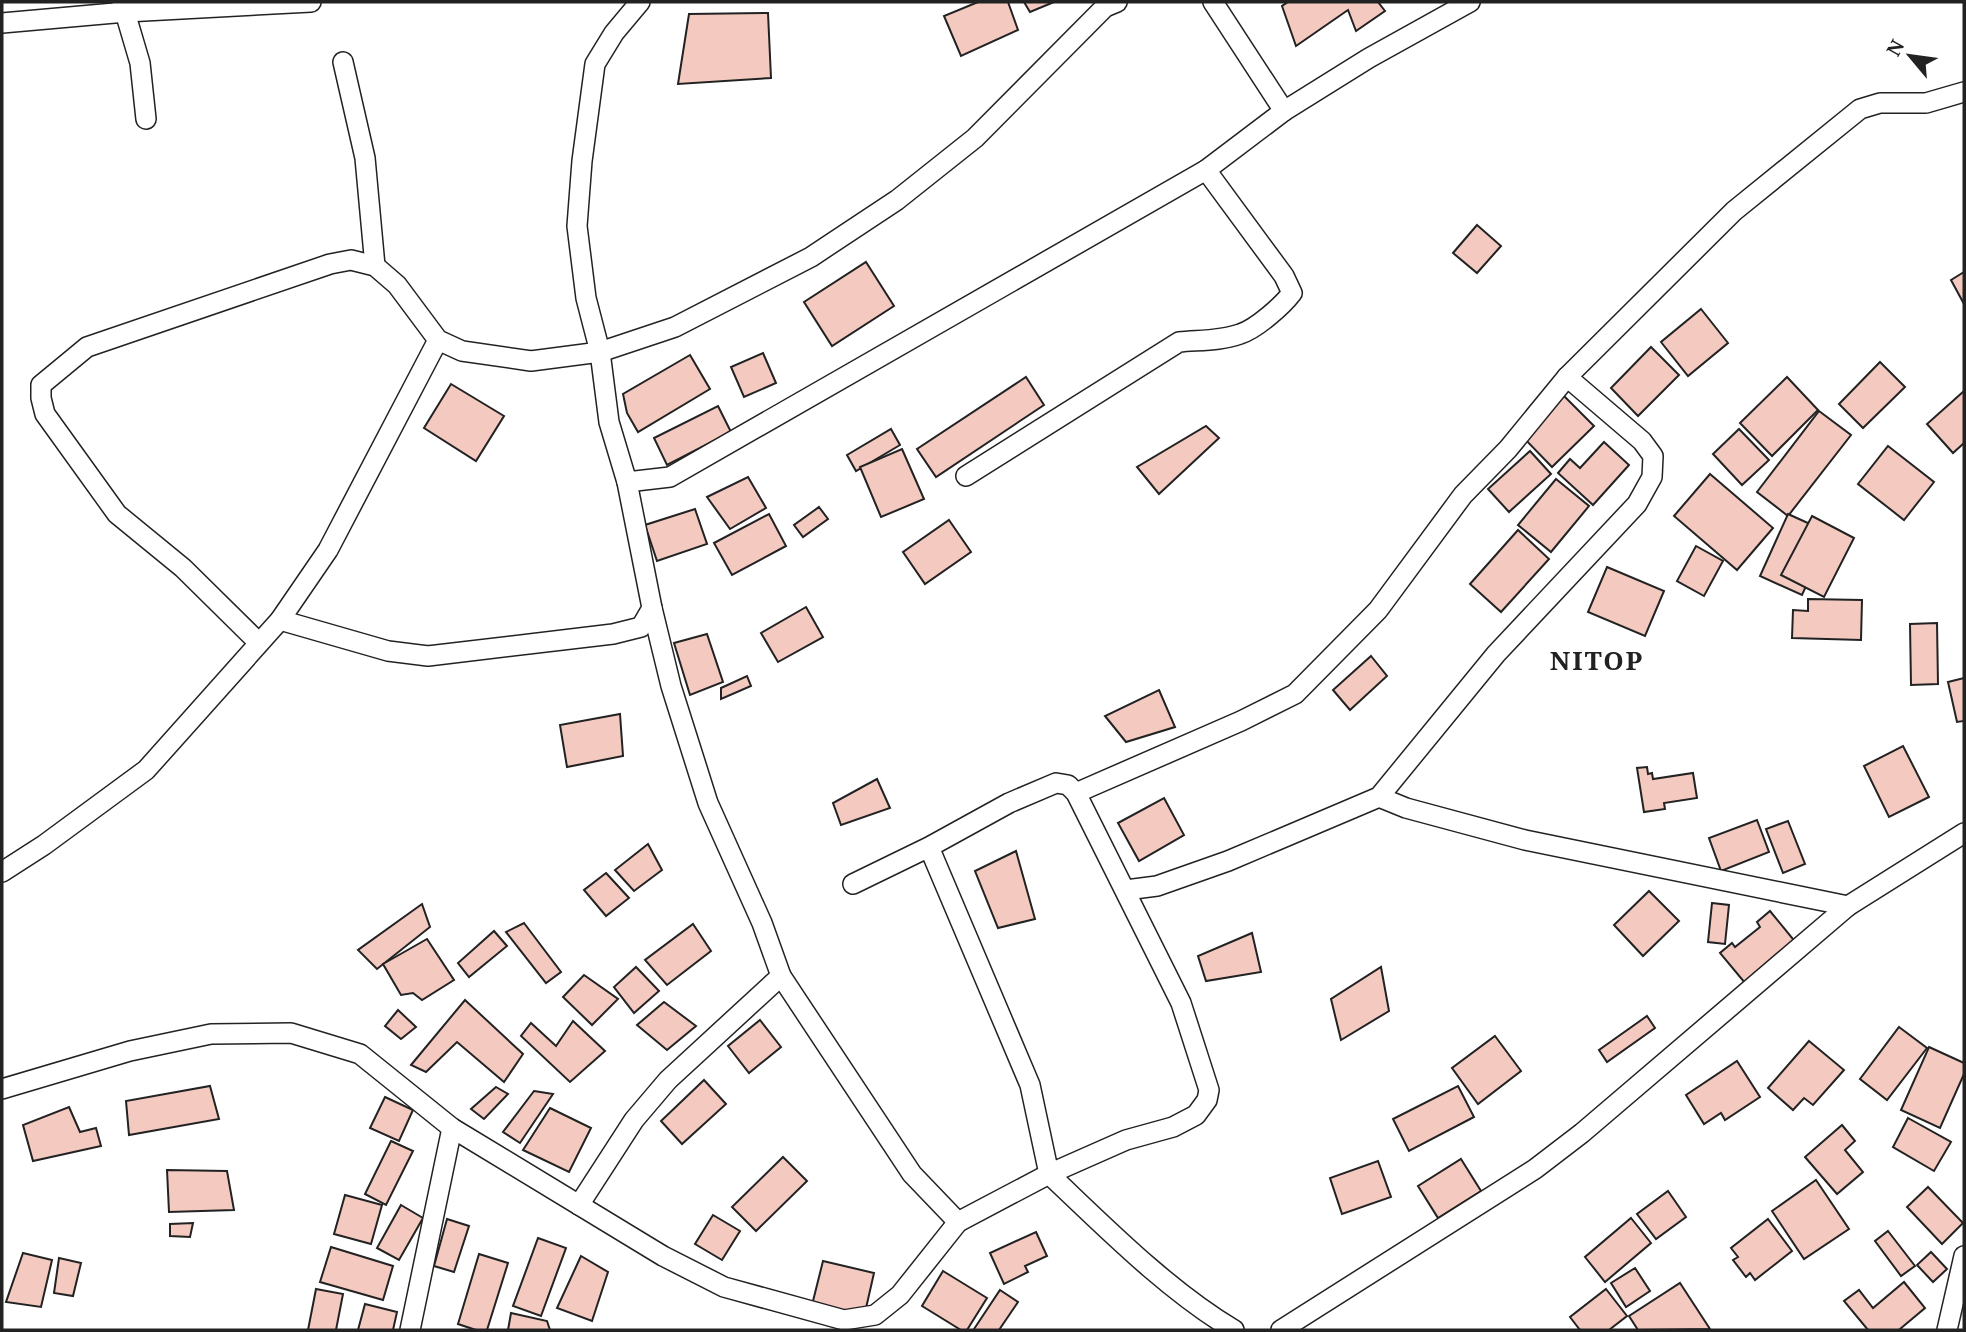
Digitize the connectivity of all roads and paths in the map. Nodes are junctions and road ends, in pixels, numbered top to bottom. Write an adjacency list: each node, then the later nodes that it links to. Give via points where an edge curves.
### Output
1 (311, 2): 6 (street)
2 (640, 2): 15 (street, via 595,64 582,161 577,226 586,298)
3 (1117, 2): 15 (street, via 1105,7 975,138 897,200 811,257 675,327)
4 (1213, 2): 10 (street)
5 (1470, 2): 10 (street)
6 (124, 7): 7 (street); 11 (street, via 140,63)
7 (2, 23)
8 (343, 62): 13 (street, via 365,158)
9 (1964, 92): 16 (street, via 1926,103 1881,103 1860,109 1734,211)
10 (1284, 111): 12 (street)
11 (146, 119)
12 (1206, 170): 17 (street, via 1292,293 1242,334 1179,342); 18 (street, via 670,477)
13 (375, 266): 14 (street, via 397,285); 21 (street, via 351,260 330,264 87,347 41,385 45,414 117,514 183,568)
14 (438, 340): 15 (street, via 462,351 531,361); 20 (street, via 328,550)
15 (600, 352): 18 (street, via 609,422)
16 (1567, 377): 22 (street, via 1463,495 1378,610 1295,694); 23 (street, via 1642,441 1653,456 1652,477 1637,504 1496,654)
17 (966, 476)
18 (627, 482): 19 (street)
19 (652, 608): 20 (street, via 641,627 613,635 428,656 388,651); 30 (street, via 708,803 762,923)
20 (280, 620): 21 (street)
21 (259, 643): 26 (street, via 146,770)
22 (1076, 793): 25 (street, via 1068,785 1056,783); 28 (street)
23 (1379, 797): 28 (street, via 1228,861 1157,886); 29 (street, via 1524,840)
24 (1964, 833): 29 (street)
25 (929, 847): 27 (street); 33 (street, via 1030,1085)
26 (2, 872)
27 (853, 884)
28 (1126, 890): 33 (street, via 1181,1003 1209,1090 1207,1100 1196,1115 1173,1126 1126,1140)
29 (1848, 906): 39 (street, via 1535,1169)
30 (780, 976): 34 (street, via 668,1080 634,1120); 35 (street, via 912,1174)
31 (2, 1089): 32 (street, via 130,1051 211,1034 290,1033 360,1054)
32 (452, 1128): 34 (street); 37 (street)
33 (1049, 1174): 35 (street); 38 (street, via 1202,1311)
34 (579, 1205): 35 (street, via 724,1287 844,1321 875,1315 900,1295)
35 (958, 1222)
36 (1964, 1256): 40 (street)
37 (410, 1330)
38 (1234, 1330)
39 (1281, 1330)
40 (1947, 1330)

